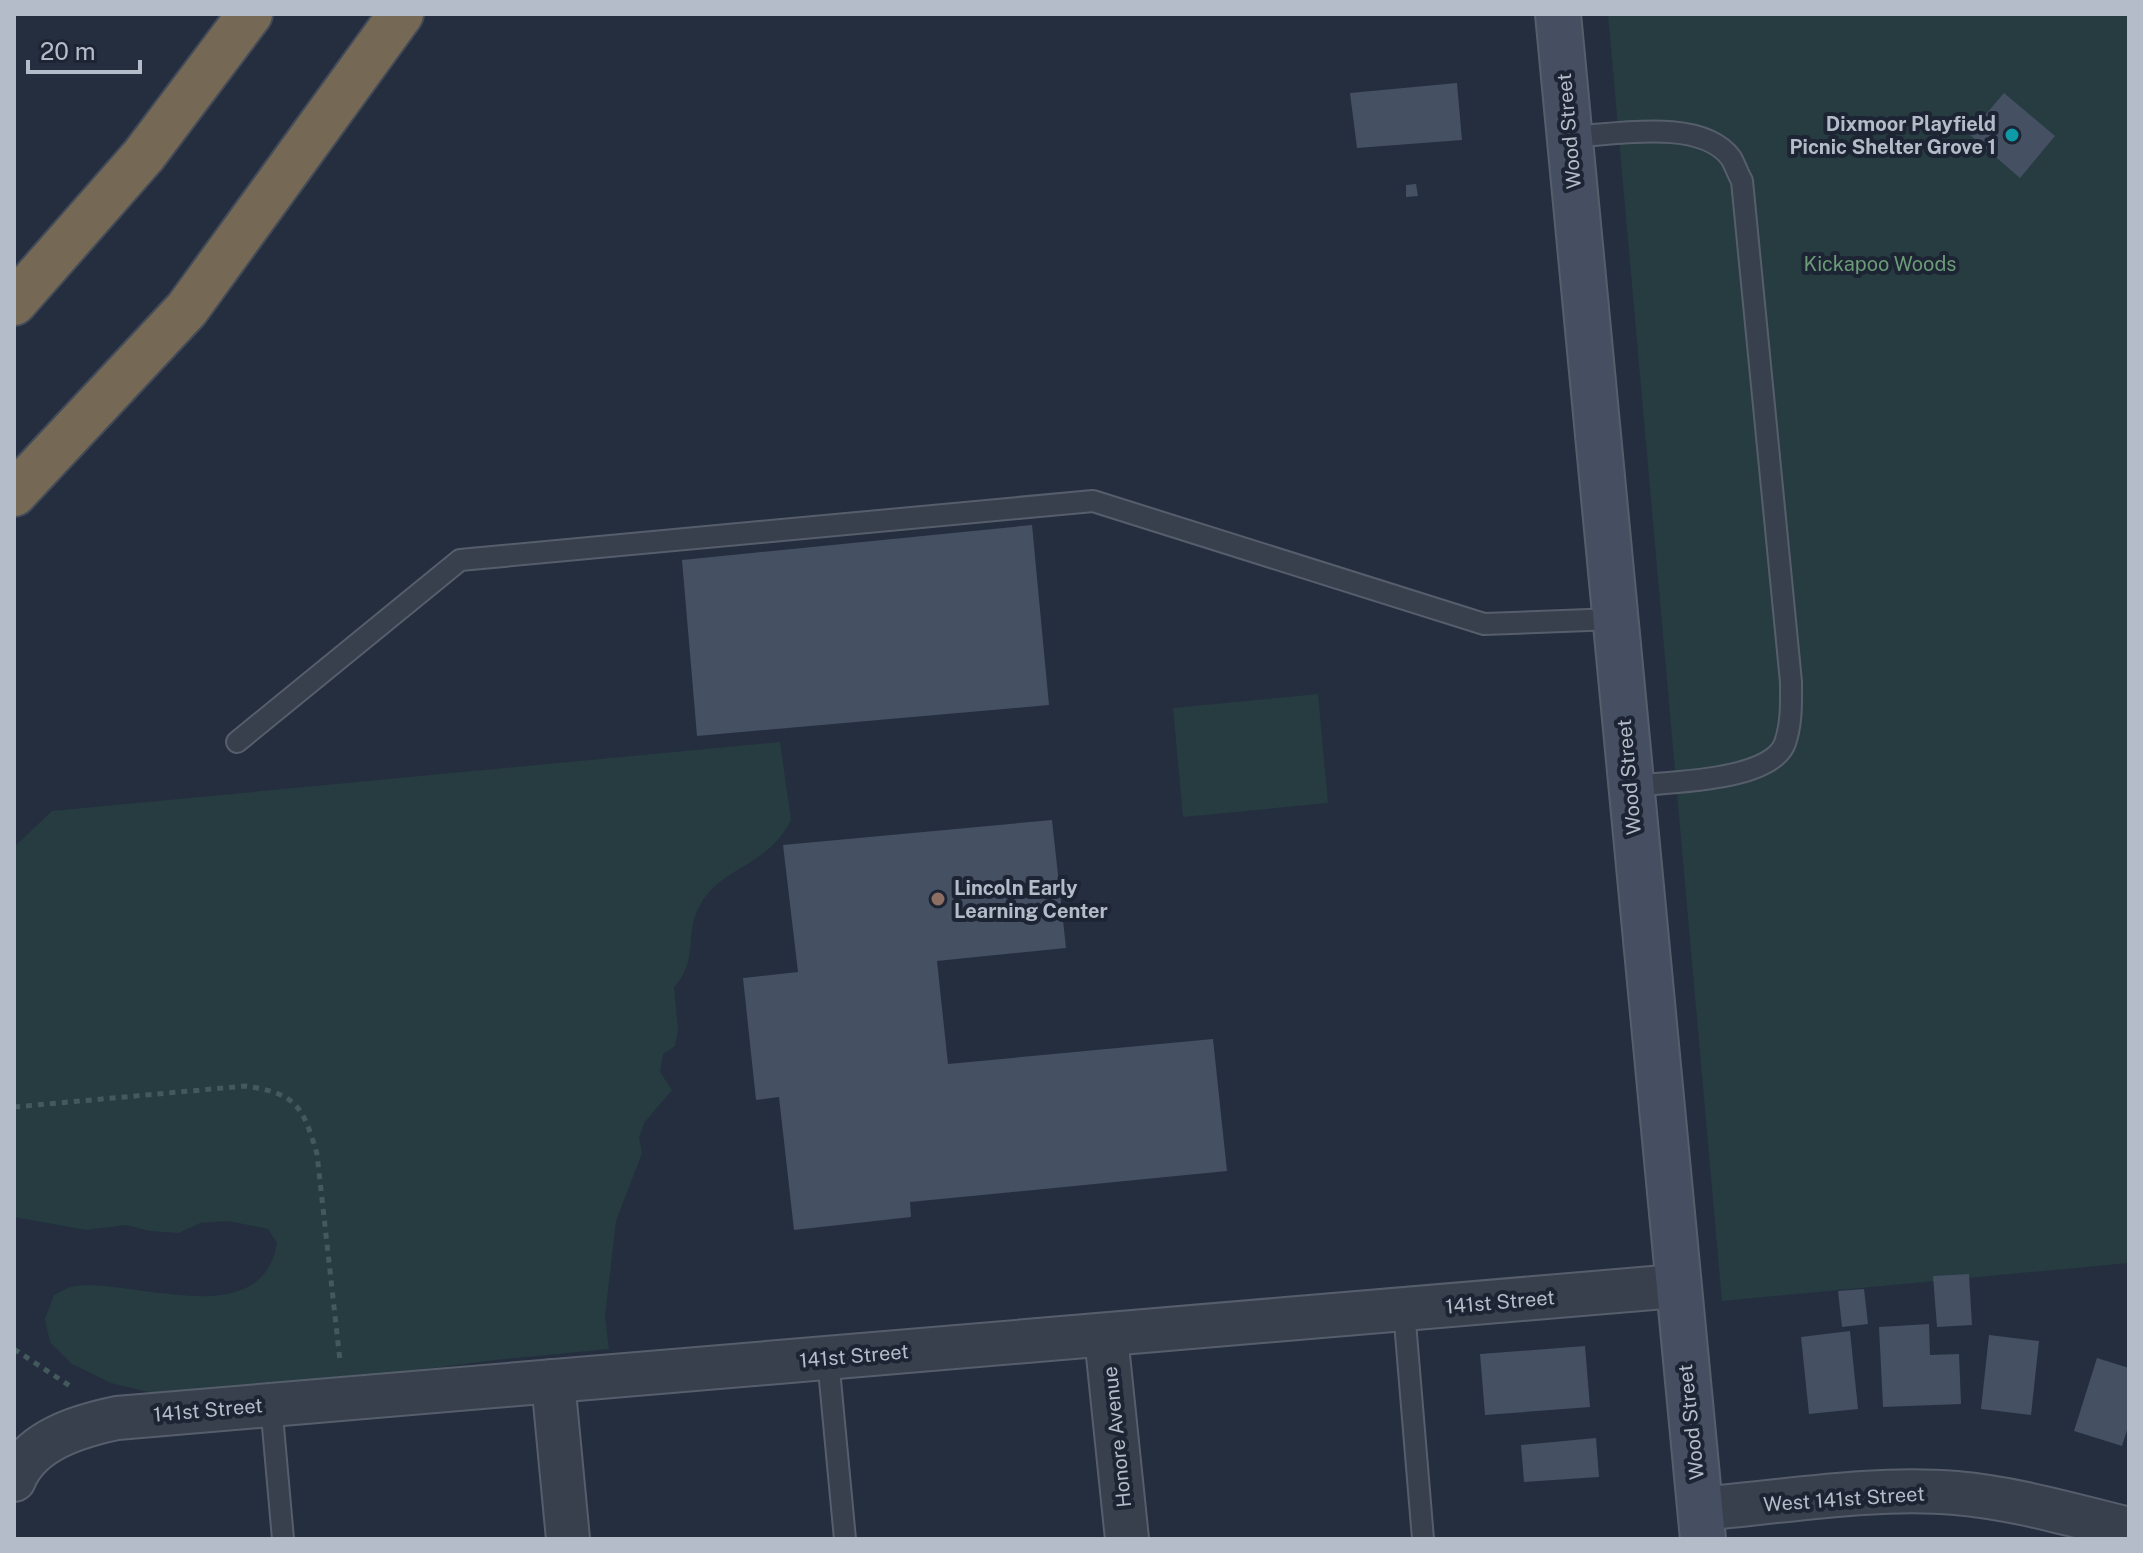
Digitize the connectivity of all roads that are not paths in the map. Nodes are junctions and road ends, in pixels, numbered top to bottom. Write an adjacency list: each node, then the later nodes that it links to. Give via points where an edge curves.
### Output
1 (250, 14): 5 (highway, via 144,155)
2 (401, 14): 6 (highway, via 187,309)
3 (1558, 14): 4 (main road, Wood Street)
4 (1569, 137): 7 (main road, Wood Street); 9 (lane, via 1664,131 1701,137 1730,156 1742,181 1788,651 1791,717 1784,747 1763,766 1734,775)
5 (14, 303)
6 (14, 494)
7 (1614, 619): 8 (lane, via 1484,624 1093,501 460,560); 9 (main road, Wood Street)
8 (237, 742)
9 (1630, 786): 10 (main road, Wood Street)
10 (1676, 1286): 11 (street, 141st Street); 17 (main road, Wood Street)
11 (1404, 1310): 12 (street, 141st Street); 23 (lane)
12 (1106, 1336): 13 (street, 141st Street); 22 (street, Honore Avenue)
13 (828, 1359): 14 (street, 141st Street); 21 (lane)
14 (553, 1381): 15 (street, 141st Street); 20 (street)
15 (271, 1404): 16 (street, 141st Street, via 117,1418 67,1432); 19 (lane)
16 (26, 1464)
17 (1701, 1524): 18 (street, West 141st Street, via 1898,1492 1990,1497)
18 (2129, 1529)
19 (283, 1539)
20 (568, 1539)
21 (845, 1539)
22 (1127, 1539)
23 (1423, 1539)

